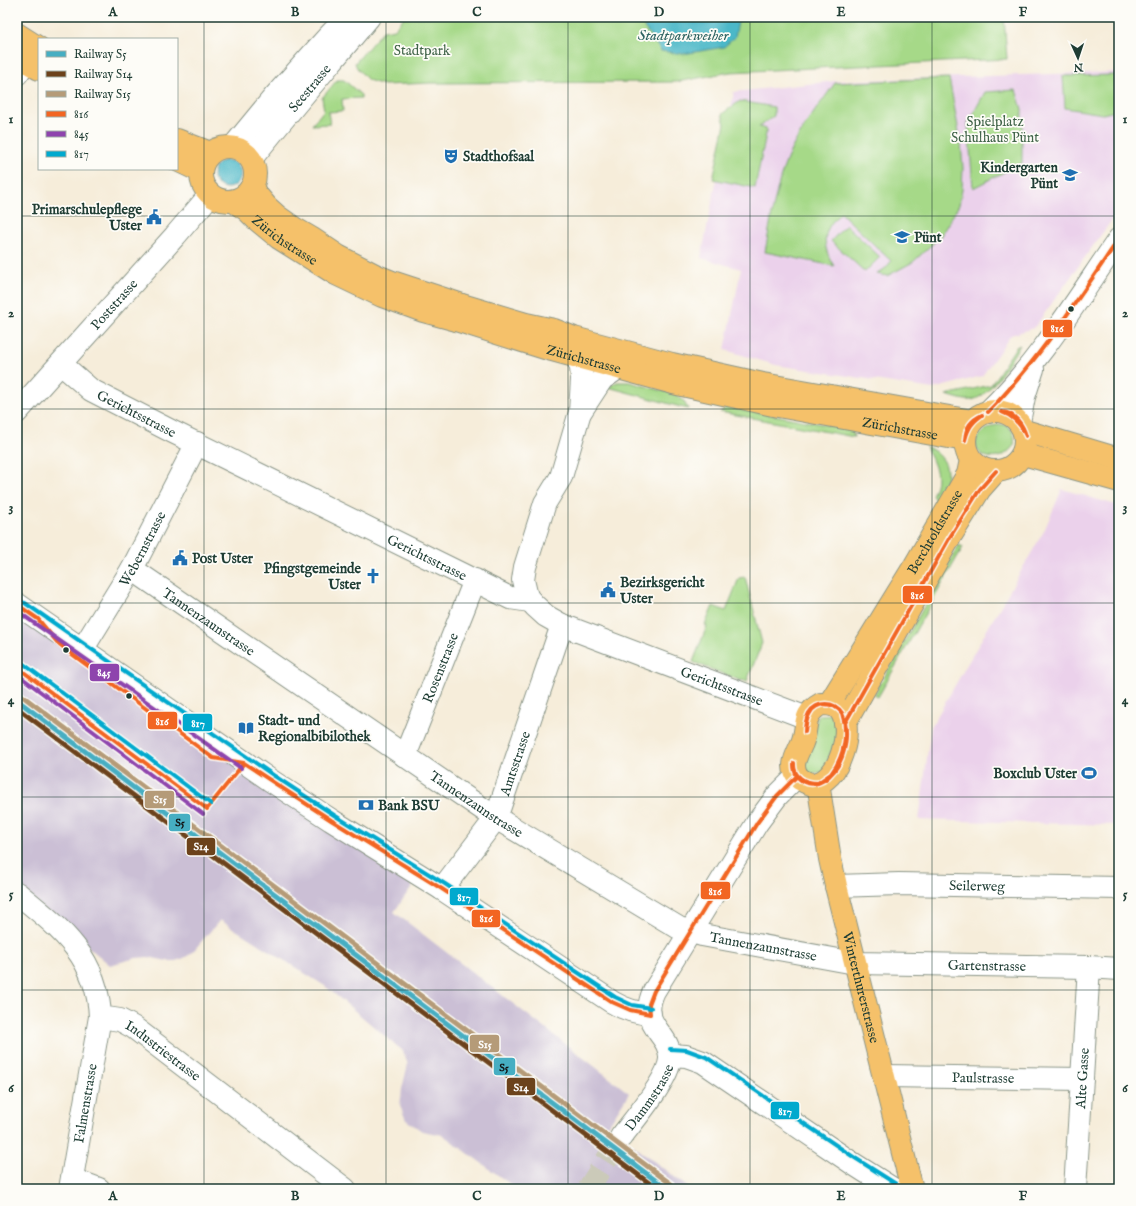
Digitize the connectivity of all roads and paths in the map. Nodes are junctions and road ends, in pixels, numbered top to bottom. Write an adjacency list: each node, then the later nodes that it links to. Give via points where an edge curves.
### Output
1 (347, 17): 6 (street, Seestrasse, via 275,96)
2 (369, 17): 6 (street, Seestrasse, via 273,131)
3 (17, 34): 4 (main road)
4 (28, 62)
5 (178, 141): 8 (main road)
6 (242, 153): 8 (main road, via 221,147); 9 (main road, via 255,173)
7 (178, 160): 8 (main road)
8 (205, 162): 10 (main road, via 201,182)
9 (251, 188): 11 (main road, via 244,196); 20 (main road, Zürichstrasse, via 267,207 294,228 338,256 392,282 526,324 672,364)
10 (210, 195): 11 (main road, via 221,201); 15 (street, Poststrasse)
11 (233, 201): 13 (main road, Zürichstrasse, via 303,254 336,274 382,296 423,311)
12 (1119, 239): 14 (street)
13 (577, 356): 16 (main road, Zürichstrasse); 18 (street, via 582,379)
14 (1038, 356): 19 (street, via 1024,398); 20 (street)
15 (60, 364): 17 (street, Poststrasse); 21 (street, Gerichtsstrasse, via 91,390)
16 (618, 368): 18 (street, via 602,380); 20 (main road, Zürichstrasse, via 778,406)
17 (17, 412)
18 (580, 412): 28 (street, via 561,477 544,504 525,567 524,586)
19 (1022, 426): 20 (main road, via 1013,416 996,410); 22 (main road, via 1026,443); 23 (main road)
20 (974, 433): 24 (main road, via 982,468); 32 (main road, Berchtoldstrasse, via 968,474)
21 (197, 443): 26 (street, Webernstrasse); 27 (street, Gerichtsstrasse)
22 (1023, 454): 24 (main road, via 1016,462); 25 (main road)
23 (1119, 459)
24 (996, 471): 34 (main road, Berchtoldstrasse, via 980,489 950,537)
25 (1119, 481)
26 (132, 569): 31 (street, Webernstrasse); 35 (street, Tannenzaunstrasse)
27 (475, 580): 28 (street, Gerichtsstrasse, via 510,598); 35 (street, Rosenstrasse)
28 (530, 601): 30 (street, Gerichtsstrasse, via 546,616)
29 (17, 604): 31 (street)
30 (562, 624): 33 (street, Gerichtsstrasse); 38 (street, Amtsstrasse)
31 (82, 650): 41 (street, via 270,780)
32 (829, 704): 33 (main road, via 813,708); 34 (main road, via 842,712)
33 (807, 718): 36 (main road, via 803,742 793,766)
34 (844, 722): 37 (main road, via 845,740 838,764 826,780)
35 (405, 756): 38 (street, Tannenzaunstrasse)
36 (797, 776): 37 (main road, via 810,784); 43 (street, via 777,796 757,823)
37 (818, 783): 39 (main road, Winterthurerstrasse)
38 (496, 818): 41 (street, Amtsstrasse); 43 (street, Tannenzaunstrasse, via 679,928)
39 (836, 886): 40 (street, Seilerweg, via 899,884); 44 (main road, Winterthurerstrasse)
40 (1119, 888)
41 (442, 889): 47 (street, via 612,1002 635,1013)
42 (17, 893): 48 (street, via 64,934 84,958 96,987)
43 (690, 932): 44 (street, Tannenzaunstrasse); 47 (street, via 654,991 649,1004)
44 (855, 963): 45 (street, Gartenstrasse); 50 (main road, Winterthurerstrasse)
45 (1089, 967): 46 (street, Gartenstrasse); 51 (street, Alte Gasse)
46 (1119, 969)
47 (650, 1014): 49 (street, via 652,1023)
48 (100, 1017): 53 (street, Falmenstrasse); 55 (street, Industriestrasse, via 120,1020 133,1027)
49 (670, 1055): 52 (street, Dammstrasse, via 664,1078); 56 (street, via 686,1056 703,1062)
50 (884, 1076): 51 (street, Paulstrasse); 57 (main road, Winterthurerstrasse)
51 (1082, 1079): 58 (street, Alte Gasse)
52 (621, 1137)
53 (71, 1184): 54 (street)
54 (99, 1189)
55 (345, 1189)
56 (893, 1189)
57 (912, 1189)
58 (1075, 1189)

